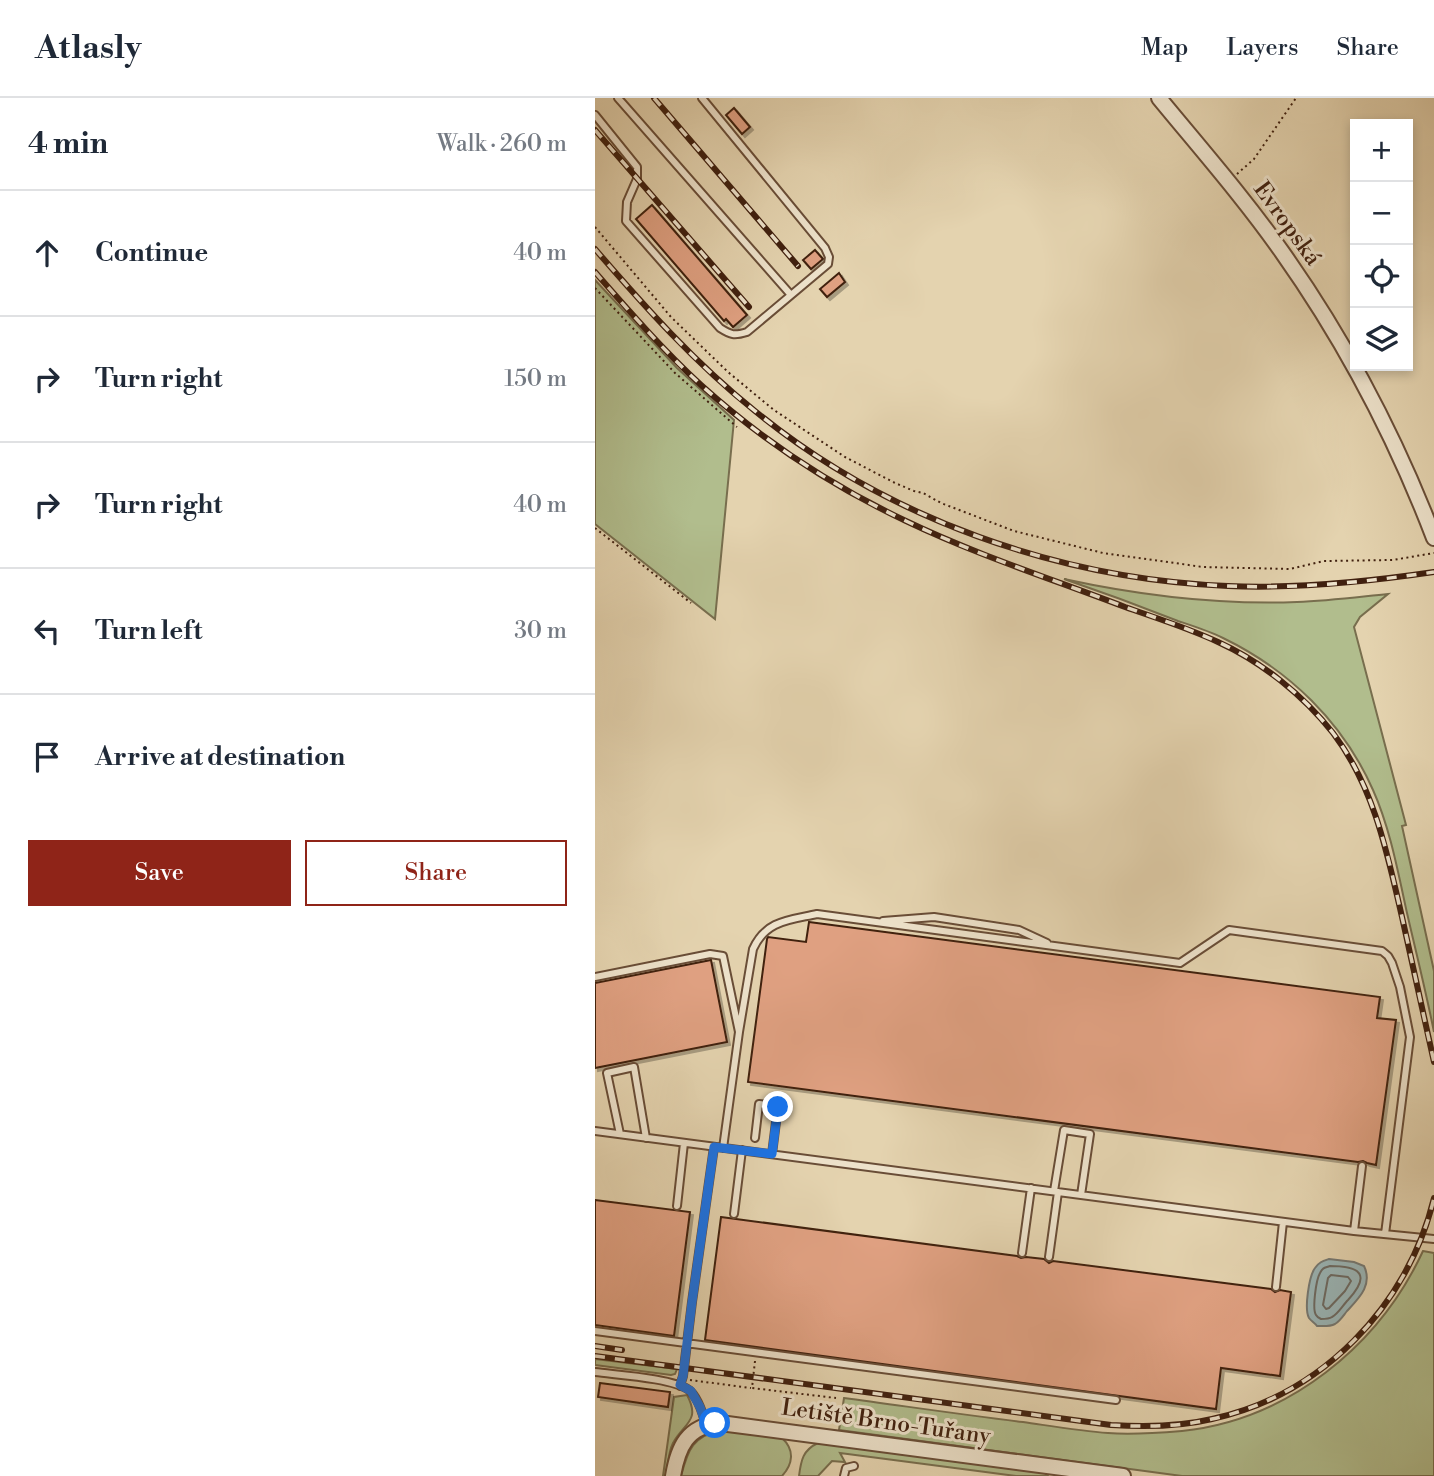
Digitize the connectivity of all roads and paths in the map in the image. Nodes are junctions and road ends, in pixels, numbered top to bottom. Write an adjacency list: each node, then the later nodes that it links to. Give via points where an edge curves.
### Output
1 (618, 98): 9 (lane)
2 (702, 98): 9 (lane, via 825,248 828,264)
3 (1159, 98): 6 (street, Evropská)
4 (1296, 98): 6 (path, via 1254,159)
5 (595, 115): 9 (lane, via 637,167 626,221 720,328 730,334 747,332)
6 (1230, 183): 12 (street, Evropská, via 1342,344 1384,420)
7 (595, 227): 13 (path, via 671,317 774,410 845,457 895,483 1014,531 1103,553 1203,567 1290,569 1324,561 1393,560)
8 (595, 288): 10 (path, via 675,373)
9 (791, 295)
10 (737, 427)
11 (595, 528): 14 (path)
12 (1434, 538)
13 (1434, 553)
14 (691, 603)
15 (871, 922): 16 (lane); 16 (lane, via 934,917 1019,930); 18 (lane, via 817,914 765,930 753,949)
16 (1055, 946): 36 (lane, via 1180,963 1229,930 1381,951 1388,956 1410,1037)
17 (595, 977): 18 (lane, via 710,954 723,956)
18 (739, 1032): 25 (lane)
19 (595, 1131): 20 (lane)
20 (621, 1134): 21 (lane); 21 (lane, via 607,1073 634,1068)
21 (646, 1138): 23 (lane)
22 (755, 1138): 27 (lane, via 759,1104 778,1107)
23 (684, 1143): 24 (lane); 32 (lane)
24 (714, 1147): 25 (lane); 42 (lane)
25 (723, 1148): 26 (lane)
26 (743, 1150): 27 (lane); 33 (lane)
27 (772, 1154): 29 (lane)
28 (1362, 1166): 35 (lane)
29 (1031, 1188): 30 (lane); 38 (lane)
30 (1056, 1192): 31 (lane); 31 (lane, via 1064,1130 1090,1134); 39 (lane)
31 (1081, 1195): 34 (lane)
32 (677, 1206)
33 (734, 1214)
34 (1283, 1222): 35 (lane); 40 (lane)
35 (1354, 1231): 36 (lane)
36 (1385, 1234): 37 (lane)
37 (1434, 1239)
38 (1022, 1253)
39 (1049, 1257)
40 (1276, 1287)
41 (595, 1331): 42 (lane)
42 (686, 1343): 43 (lane); 45 (lane)
43 (756, 1353): 46 (path); 48 (lane)
44 (595, 1372): 45 (lane)
45 (681, 1382): 46 (path); 49 (lane, via 691,1391)
46 (752, 1388): 47 (path)
47 (836, 1398)
48 (1116, 1400)
49 (706, 1425): 51 (street, Letiště Brno-Tuřany, via 734,1423); 52 (street, via 685,1440)
50 (854, 1465): 53 (lane, via 846,1468)
51 (1058, 1474): 54 (street, Letiště Brno-Tuřany)
52 (673, 1476)
53 (845, 1476)
54 (1123, 1476)

